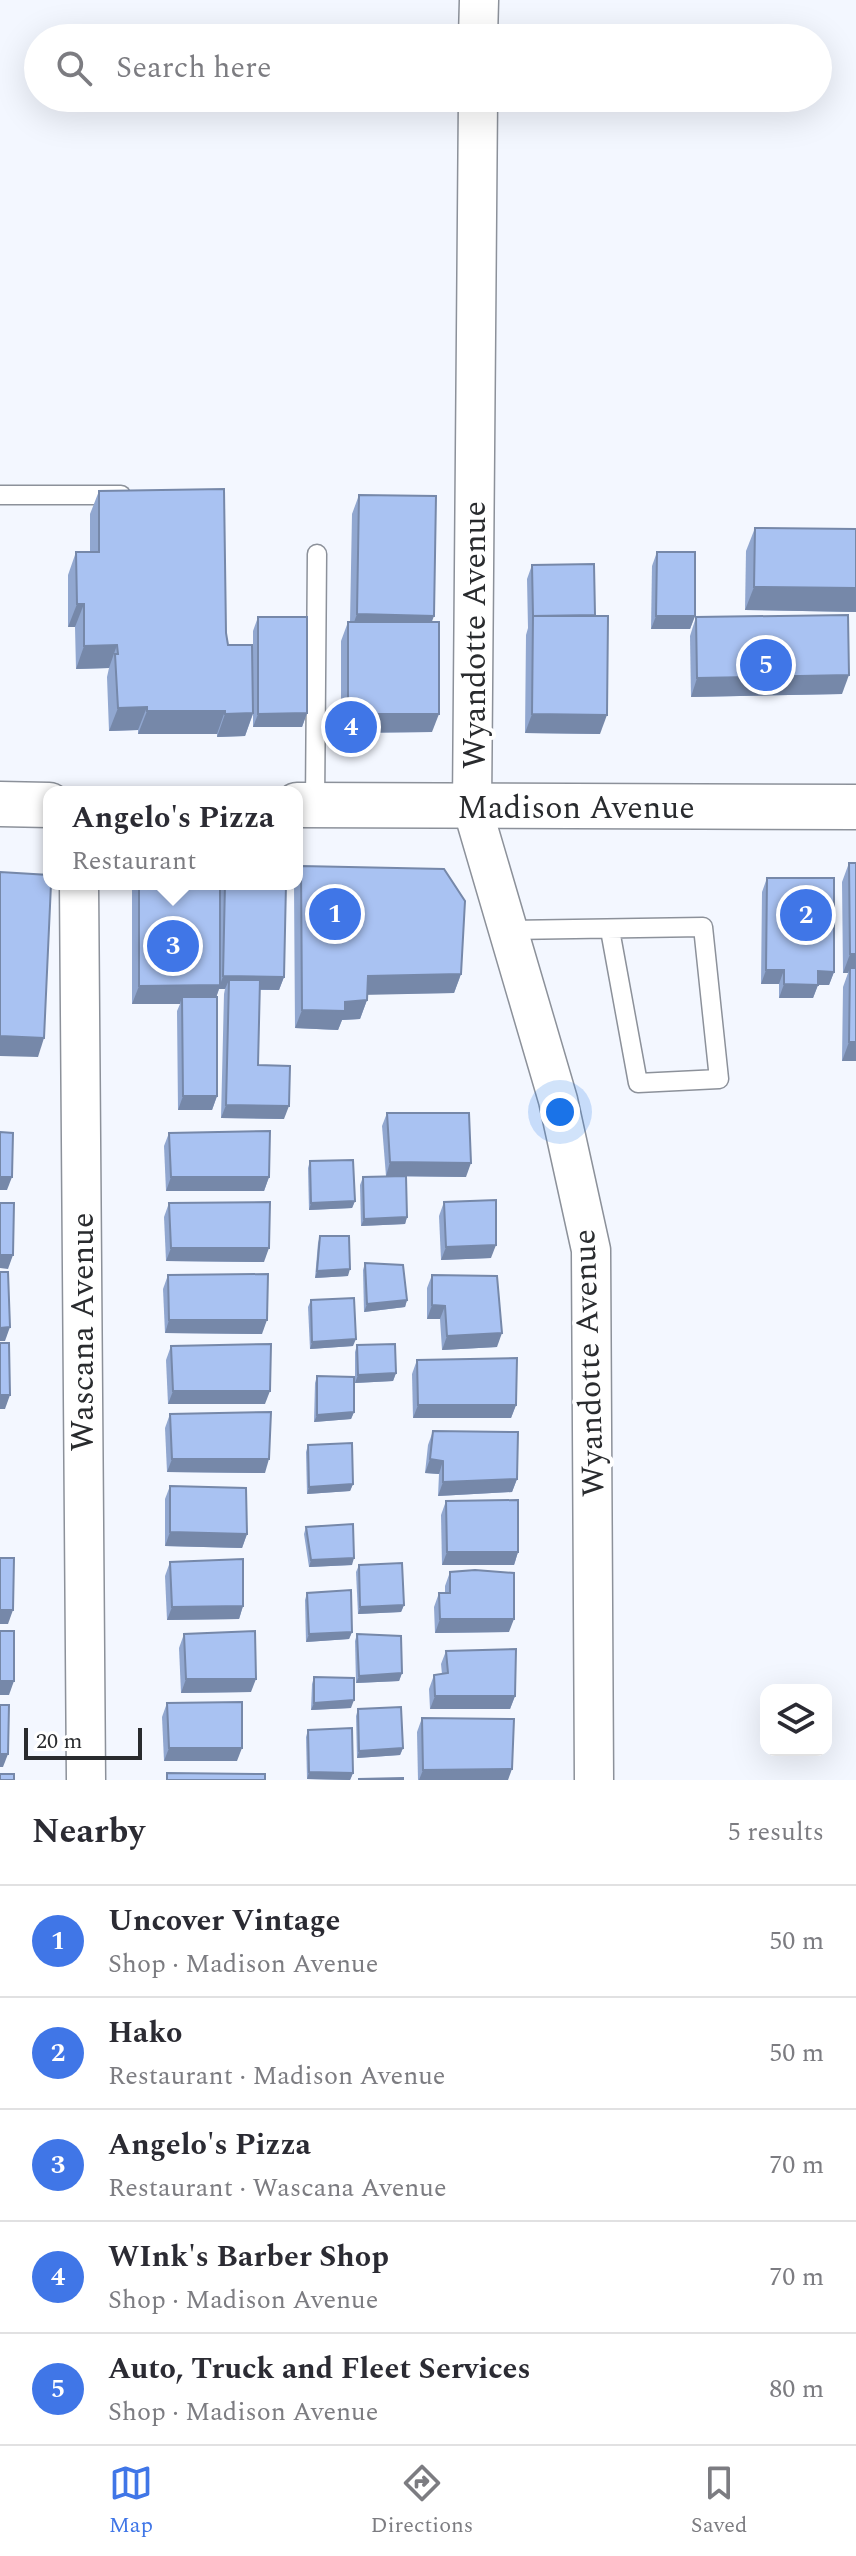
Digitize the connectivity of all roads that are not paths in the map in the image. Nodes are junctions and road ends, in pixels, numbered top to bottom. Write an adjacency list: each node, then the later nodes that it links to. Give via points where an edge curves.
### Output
1 (479, 0): 2 (street)
2 (478, 24)
3 (478, 112): 10 (street, Wyandotte Avenue)
4 (0, 495): 5 (lane)
5 (140, 495)
6 (317, 554): 9 (lane)
7 (0, 804): 8 (main road)
8 (43, 805)
9 (306, 805): 10 (main road, Madison Avenue)
10 (472, 807): 11 (main road, Madison Avenue); 13 (street, Wyandotte Avenue)
11 (856, 807)
12 (79, 890): 15 (street, Wascana Avenue)
13 (510, 930): 14 (lane); 16 (street, Wyandotte Avenue, via 558,1100 591,1250)
14 (610, 930): 14 (lane, via 703,927 719,1079 638,1083)
15 (86, 1780)
16 (594, 1780)

